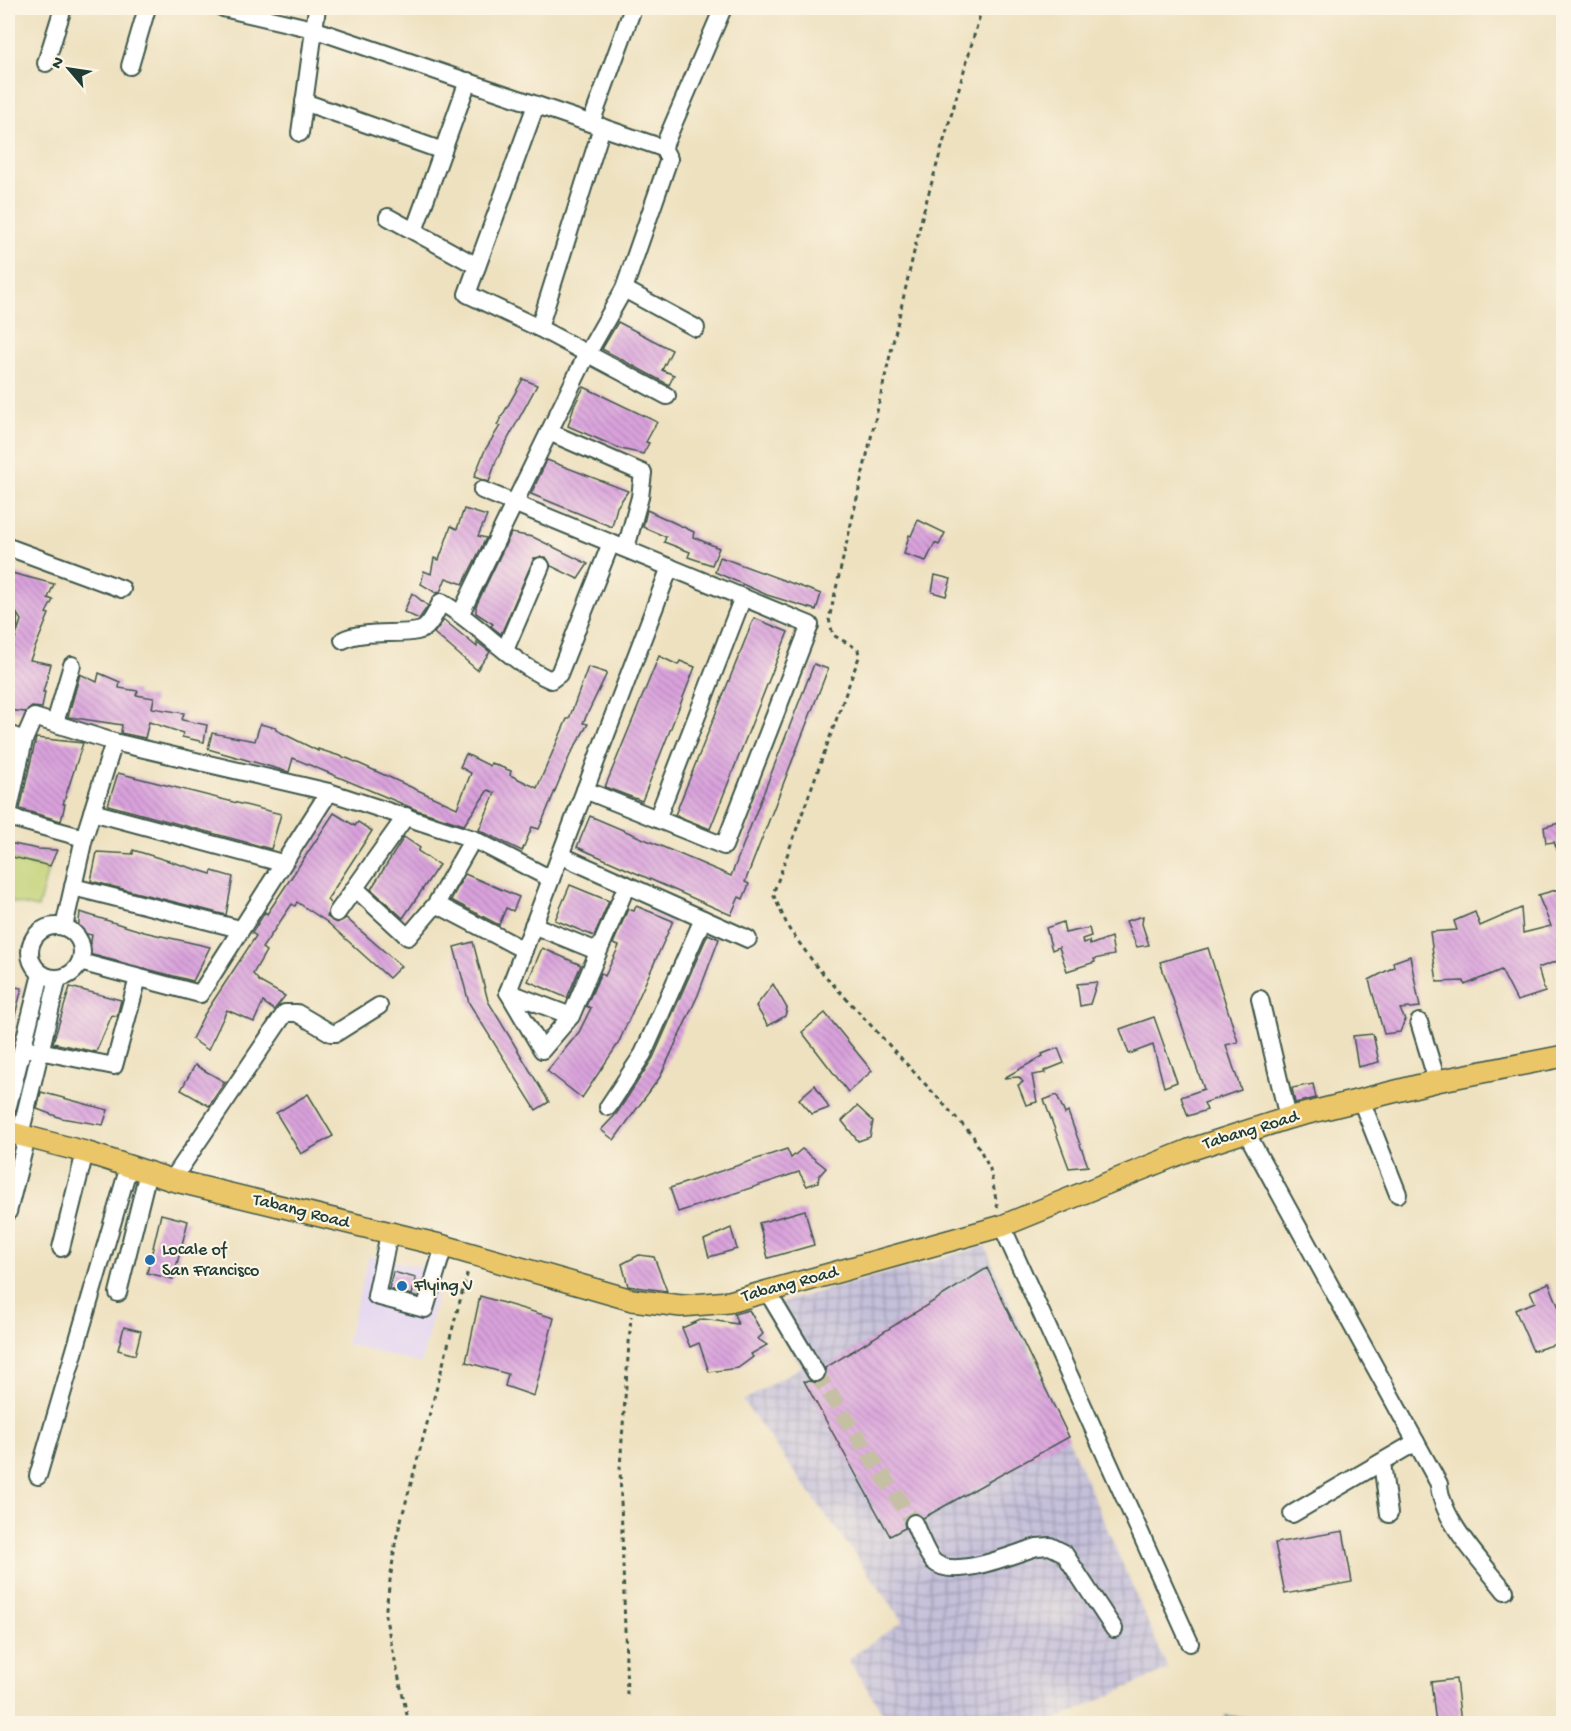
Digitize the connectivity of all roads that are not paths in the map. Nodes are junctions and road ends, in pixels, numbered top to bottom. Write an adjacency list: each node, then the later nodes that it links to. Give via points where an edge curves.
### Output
1 (63, 8): 9 (street)
2 (147, 8): 10 (street)
3 (223, 8): 7 (street)
4 (317, 8): 8 (street)
5 (633, 8): 14 (street)
6 (723, 8): 16 (street)
7 (247, 10): 8 (street)
8 (313, 29): 11 (street); 12 (street)
9 (46, 63)
10 (130, 66)
11 (468, 81): 13 (street); 17 (street)
12 (304, 102): 15 (street); 17 (street)
13 (536, 105): 14 (street); 20 (street)
14 (597, 125): 16 (street); 22 (street)
15 (300, 133)
16 (663, 147): 21 (street, via 669,159 666,172)
17 (443, 151): 19 (street)
18 (388, 217): 19 (street)
19 (414, 231): 20 (street)
20 (477, 266): 22 (street, via 467,294)
21 (624, 289): 23 (street); 24 (street)
22 (539, 328): 24 (street)
23 (696, 328)
24 (586, 356): 25 (street); 26 (street)
25 (667, 396)
26 (549, 432): 28 (street); 29 (street, via 644,473 640,497)
27 (482, 490): 28 (street)
28 (514, 503): 29 (street); 35 (street)
29 (618, 546): 32 (street); 39 (street, via 559,674 551,680)
30 (8, 547): 33 (street)
31 (542, 566): 39 (street)
32 (670, 567): 34 (street); 45 (street)
33 (122, 589)
34 (743, 597): 50 (street); 50 (street, via 810,624 789,680 724,846)
35 (461, 613): 38 (street, via 441,602 425,628 415,633 367,632); 39 (street)
36 (8, 618): 37 (street)
37 (8, 626)
38 (343, 640)
39 (505, 650)
40 (72, 665): 41 (street)
41 (55, 723): 43 (street, via 34,717); 44 (street)
42 (8, 734): 43 (street)
43 (24, 740): 48 (street)
44 (114, 742): 46 (street); 47 (street)
45 (585, 790): 50 (street); 53 (street)
46 (329, 792): 49 (street); 54 (street)
47 (92, 812): 51 (street); 54 (street)
48 (8, 816): 51 (street)
49 (406, 816): 52 (street); 58 (street)
50 (657, 819)
51 (84, 838): 57 (street)
52 (473, 839): 55 (street); 59 (street)
53 (560, 855): 55 (street); 56 (street)
54 (282, 863): 64 (street)
55 (551, 879): 62 (street)
56 (627, 885): 61 (street); 67 (street)
57 (73, 887): 63 (street); 64 (street)
58 (355, 888): 59 (street, via 408,937); 60 (street)
59 (436, 904): 66 (street)
60 (337, 913)
61 (703, 919): 65 (street); 83 (street, via 644,1054)
62 (533, 926): 66 (street); 67 (street)
63 (64, 927): 68 (street, via 79,942); 69 (street, via 48,928 31,945 31,961)
64 (240, 929): 71 (street, via 200,994)
65 (748, 939)
66 (524, 950): 72 (street)
67 (597, 951): 75 (street)
68 (80, 962): 70 (street, via 69,975); 71 (street)
69 (41, 974): 70 (street); 77 (street)
70 (58, 978): 78 (street)
71 (138, 978): 78 (street, via 114,1066)
72 (508, 992): 75 (street); 75 (street, via 542,1050)
73 (1260, 999): 84 (street)
74 (379, 1006): 89 (street, via 331,1033 297,1013 285,1013)
75 (571, 1017)
76 (1419, 1022): 80 (street)
77 (24, 1048): 78 (street); 82 (street)
78 (42, 1052): 86 (street)
79 (1563, 1056): 80 (main road, Tabang Road)
80 (1437, 1081): 81 (main road, Tabang Road)
81 (1361, 1100): 84 (main road, Tabang Road); 90 (street)
82 (8, 1106)
83 (608, 1107)
84 (1288, 1118): 85 (main road, Tabang Road)
85 (1246, 1132): 92 (main road, Tabang Road, via 1189,1150); 99 (street)
86 (18, 1135): 87 (main road, Tabang Road); 91 (street)
87 (85, 1152): 88 (main road, Tabang Road); 95 (street)
88 (138, 1169): 89 (main road, Tabang Road); 97 (street); 101 (street)
89 (172, 1180): 93 (main road, Tabang Road)
90 (1398, 1194)
91 (8, 1212)
92 (1002, 1226): 96 (main road, Tabang Road); 107 (street)
93 (389, 1234): 94 (main road, Tabang Road); 94 (street, via 376,1296 425,1309)
94 (444, 1246): 96 (main road, Tabang Road, via 632,1300 681,1306 729,1302)
95 (61, 1248)
96 (766, 1292): 98 (street)
97 (118, 1293)
98 (816, 1373)
99 (1416, 1442): 100 (street); 105 (street, via 1459,1532)
100 (1382, 1463): 102 (street); 103 (street)
101 (38, 1476)
102 (1292, 1514)
103 (1389, 1514)
104 (914, 1523): 106 (street, via 933,1560 957,1570 1037,1547 1050,1546 1065,1553)
105 (1505, 1591)
106 (1114, 1629)
107 (1190, 1643)

